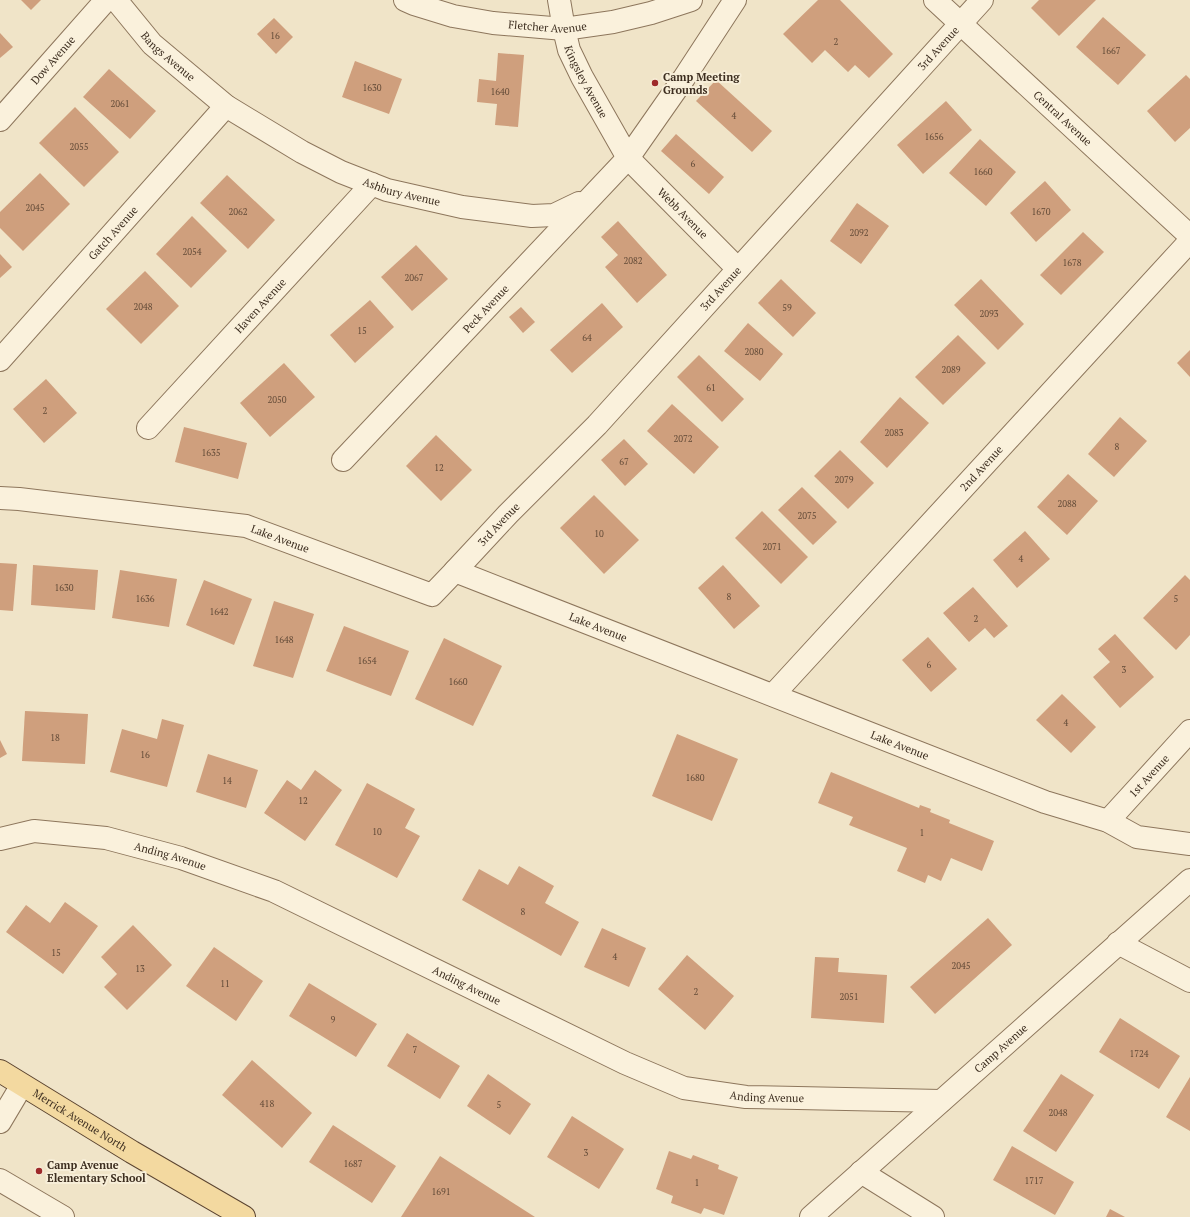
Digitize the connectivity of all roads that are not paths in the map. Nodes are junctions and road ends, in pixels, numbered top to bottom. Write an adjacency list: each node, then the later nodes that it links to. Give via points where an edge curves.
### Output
1 (106, 0): 12 (street, Dow Avenue)
2 (116, 0): 11 (street, Bangs Avenue, via 152,44)
3 (405, 0): 10 (street, Fletcher Avenue, via 453,16 493,24)
4 (559, 0): 10 (street, Kingsley Avenue)
5 (691, 0): 10 (street, Fletcher Avenue, via 636,17)
6 (736, 0): 13 (street)
7 (935, 0): 9 (street, Central Avenue)
8 (982, 0): 9 (street, 3rd Avenue)
9 (960, 24): 16 (street, Central Avenue); 18 (street, 3rd Avenue)
10 (564, 28): 13 (street, Kingsley Avenue, via 569,50 582,77)
11 (226, 106): 14 (street, Ashbury Avenue, via 302,152); 19 (street, Gatch Avenue)
12 (0, 120)
13 (628, 158): 15 (street, Peck Avenue); 18 (street, Webb Avenue)
14 (372, 184): 15 (street, Ashbury Avenue, via 387,190 462,207 532,216 554,215); 20 (street, Haven Avenue)
15 (591, 197): 21 (street, Peck Avenue)
16 (1190, 236)
17 (1190, 241): 25 (street, 2nd Avenue)
18 (738, 269): 24 (street, 3rd Avenue, via 597,425)
19 (0, 360)
20 (148, 428)
21 (343, 460)
22 (0, 481): 23 (street)
23 (9, 498): 24 (street, Lake Avenue, via 246,526 432,595)
24 (455, 571): 25 (street, Lake Avenue)
25 (773, 695): 27 (street, Lake Avenue, via 1045,802)
26 (1190, 731): 27 (street, 1st Avenue)
27 (1108, 821): 29 (street, Lake Avenue, via 1136,837)
28 (0, 839): 35 (street, Anding Avenue, via 34,831 106,838 181,858 274,892 625,1063 684,1088 746,1097)
29 (1190, 844)
30 (1190, 880): 31 (street, Camp Avenue)
31 (1118, 943): 32 (street); 35 (street, Camp Avenue)
32 (1190, 981)
33 (0, 1072): 34 (main road, Merrick Avenue North)
34 (22, 1085): 36 (street); 40 (main road, Merrick Avenue North)
35 (941, 1101): 37 (street, Camp Avenue)
36 (0, 1122)
37 (861, 1172): 41 (street, Camp Avenue); 42 (street)
38 (0, 1180): 39 (street)
39 (64, 1217)
40 (244, 1217)
41 (811, 1217)
42 (933, 1217)

